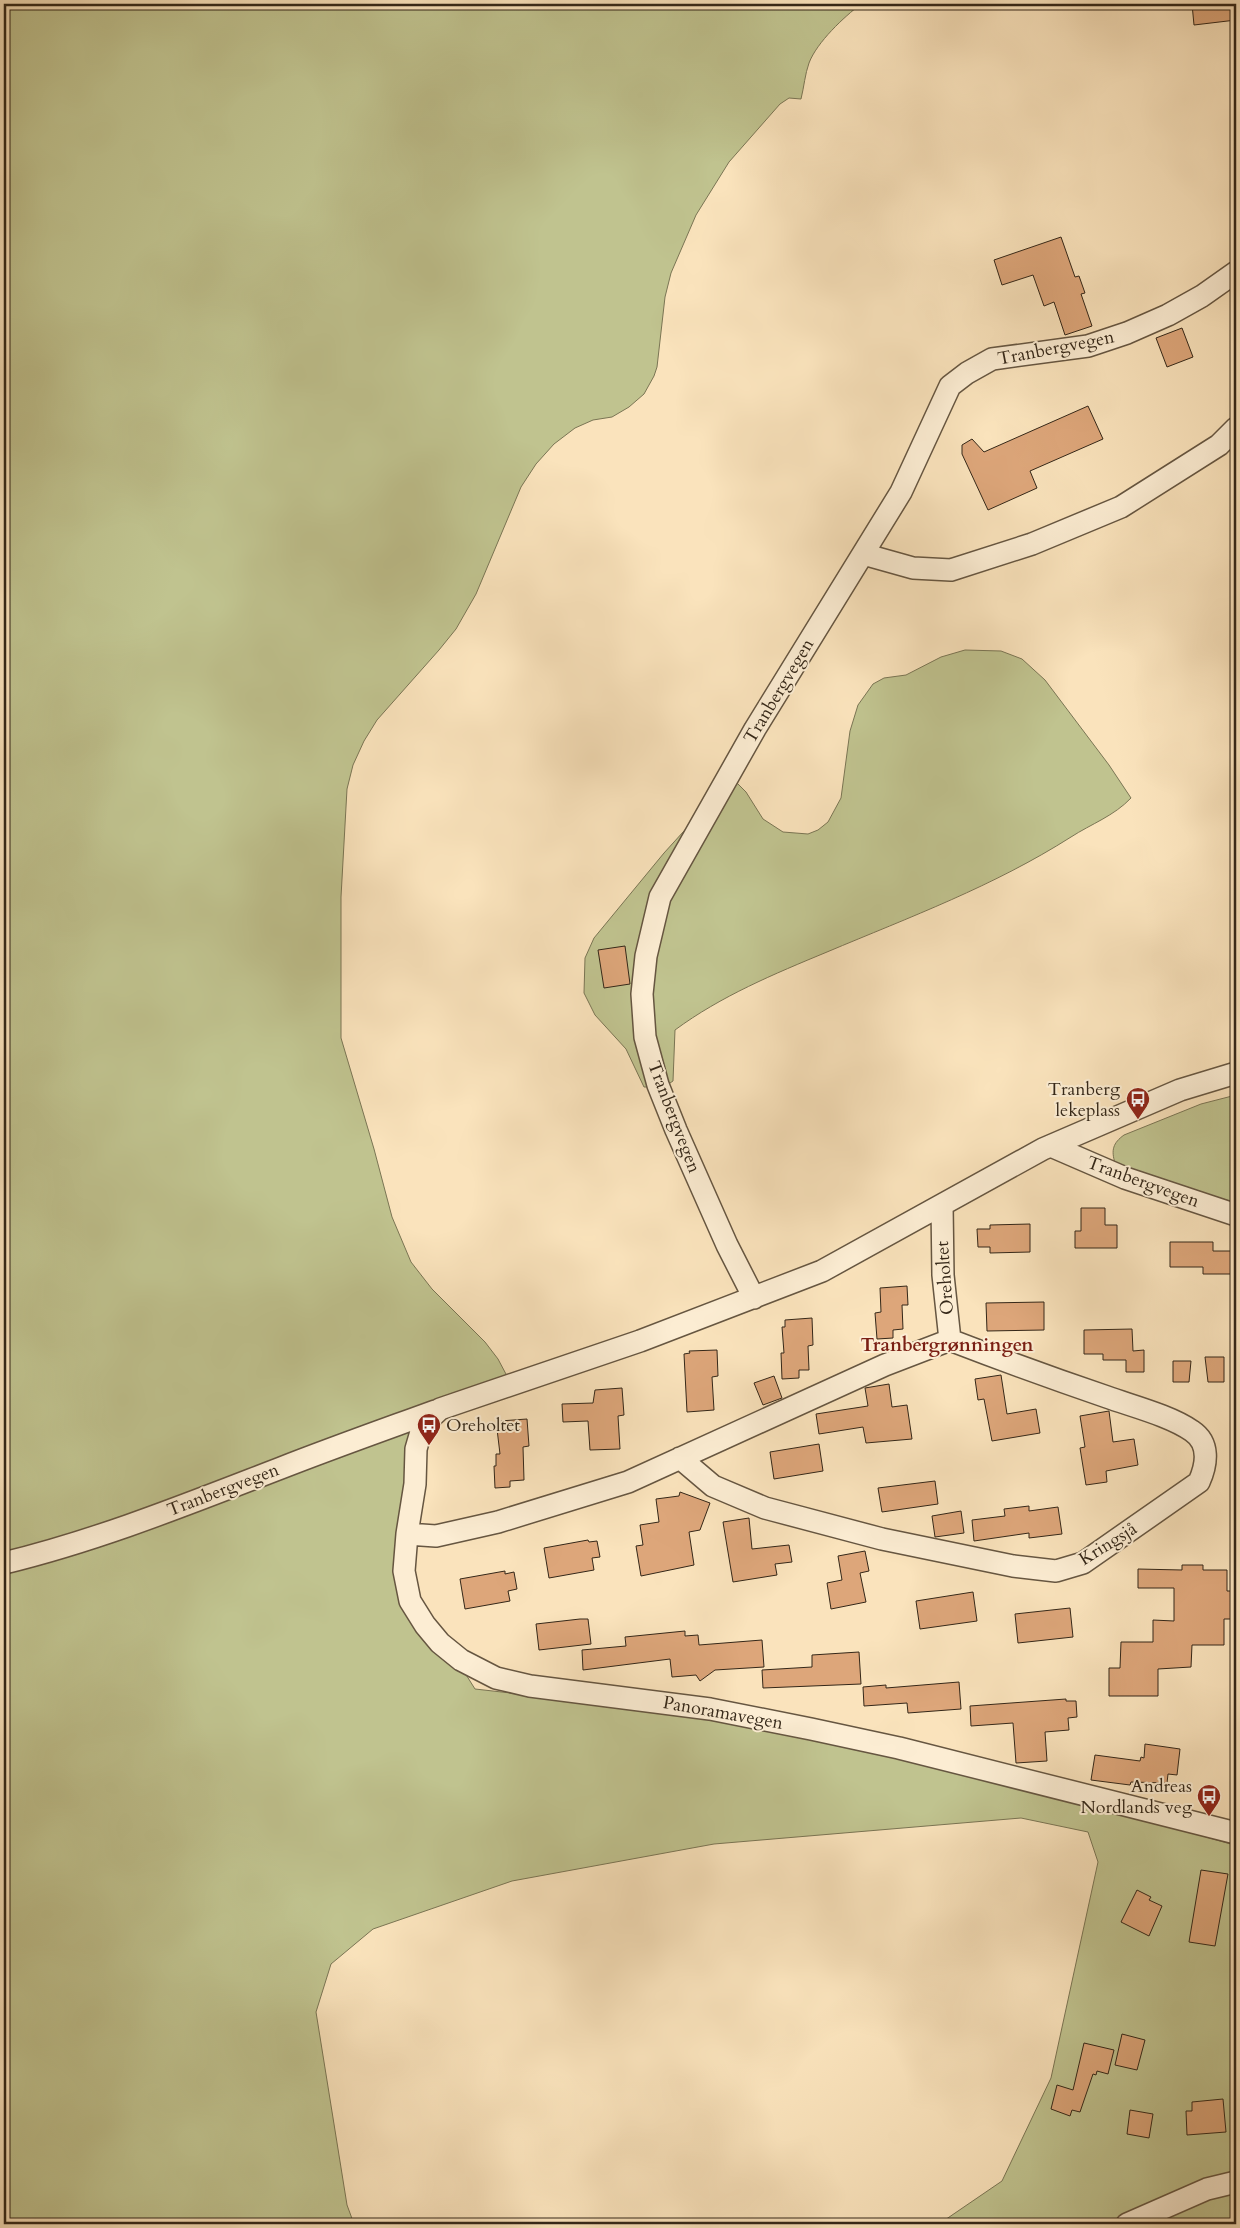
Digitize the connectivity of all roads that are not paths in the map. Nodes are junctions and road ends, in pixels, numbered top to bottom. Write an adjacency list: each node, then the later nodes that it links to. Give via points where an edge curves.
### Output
1 (1236, 272): 3 (street, Tranbergvegen, via 1202,296 1127,334 1088,346 992,359 966,372 950,386 901,492)
2 (1236, 428): 3 (street, via 1219,445 1121,507 1032,544 951,570 913,568)
3 (863, 554): 8 (street, Tranbergvegen, via 755,729 660,897 646,956 642,994 645,1037 658,1085 727,1245)
4 (1236, 1073): 5 (street, Tranbergvegen, via 1180,1090)
5 (1051, 1146): 6 (street, Tranbergvegen); 7 (street, Tranbergvegen, via 1125,1178)
6 (942, 1205): 8 (street, Tranbergvegen, via 822,1271); 9 (street, Oreholtet, via 943,1275)
7 (1236, 1215)
8 (754, 1298): 10 (street, Tranbergvegen, via 640,1341)
9 (950, 1340): 12 (street, Oreholtet, via 885,1365); 12 (street, Kringsjå, via 1161,1416 1193,1431 1205,1447 1206,1468 1199,1482 1083,1563 1056,1571 1013,1566 882,1539 765,1508 713,1486)
10 (440, 1409): 11 (street, Tranbergvegen); 14 (street, Tranbergvegen, via 142,1522)
11 (423, 1425): 13 (street, Panoramavegen, via 416,1449 415,1484)
12 (680, 1458): 13 (street, Oreholtet, via 628,1482 498,1522 436,1536)
13 (407, 1534): 15 (street, Panoramavegen, via 404,1571 410,1601 440,1643 461,1660 496,1678 530,1686 710,1709 811,1729)
14 (4, 1563)
15 (1235, 1827)
16 (1236, 2182): 17 (street, via 1207,2189)
17 (1127, 2224)

